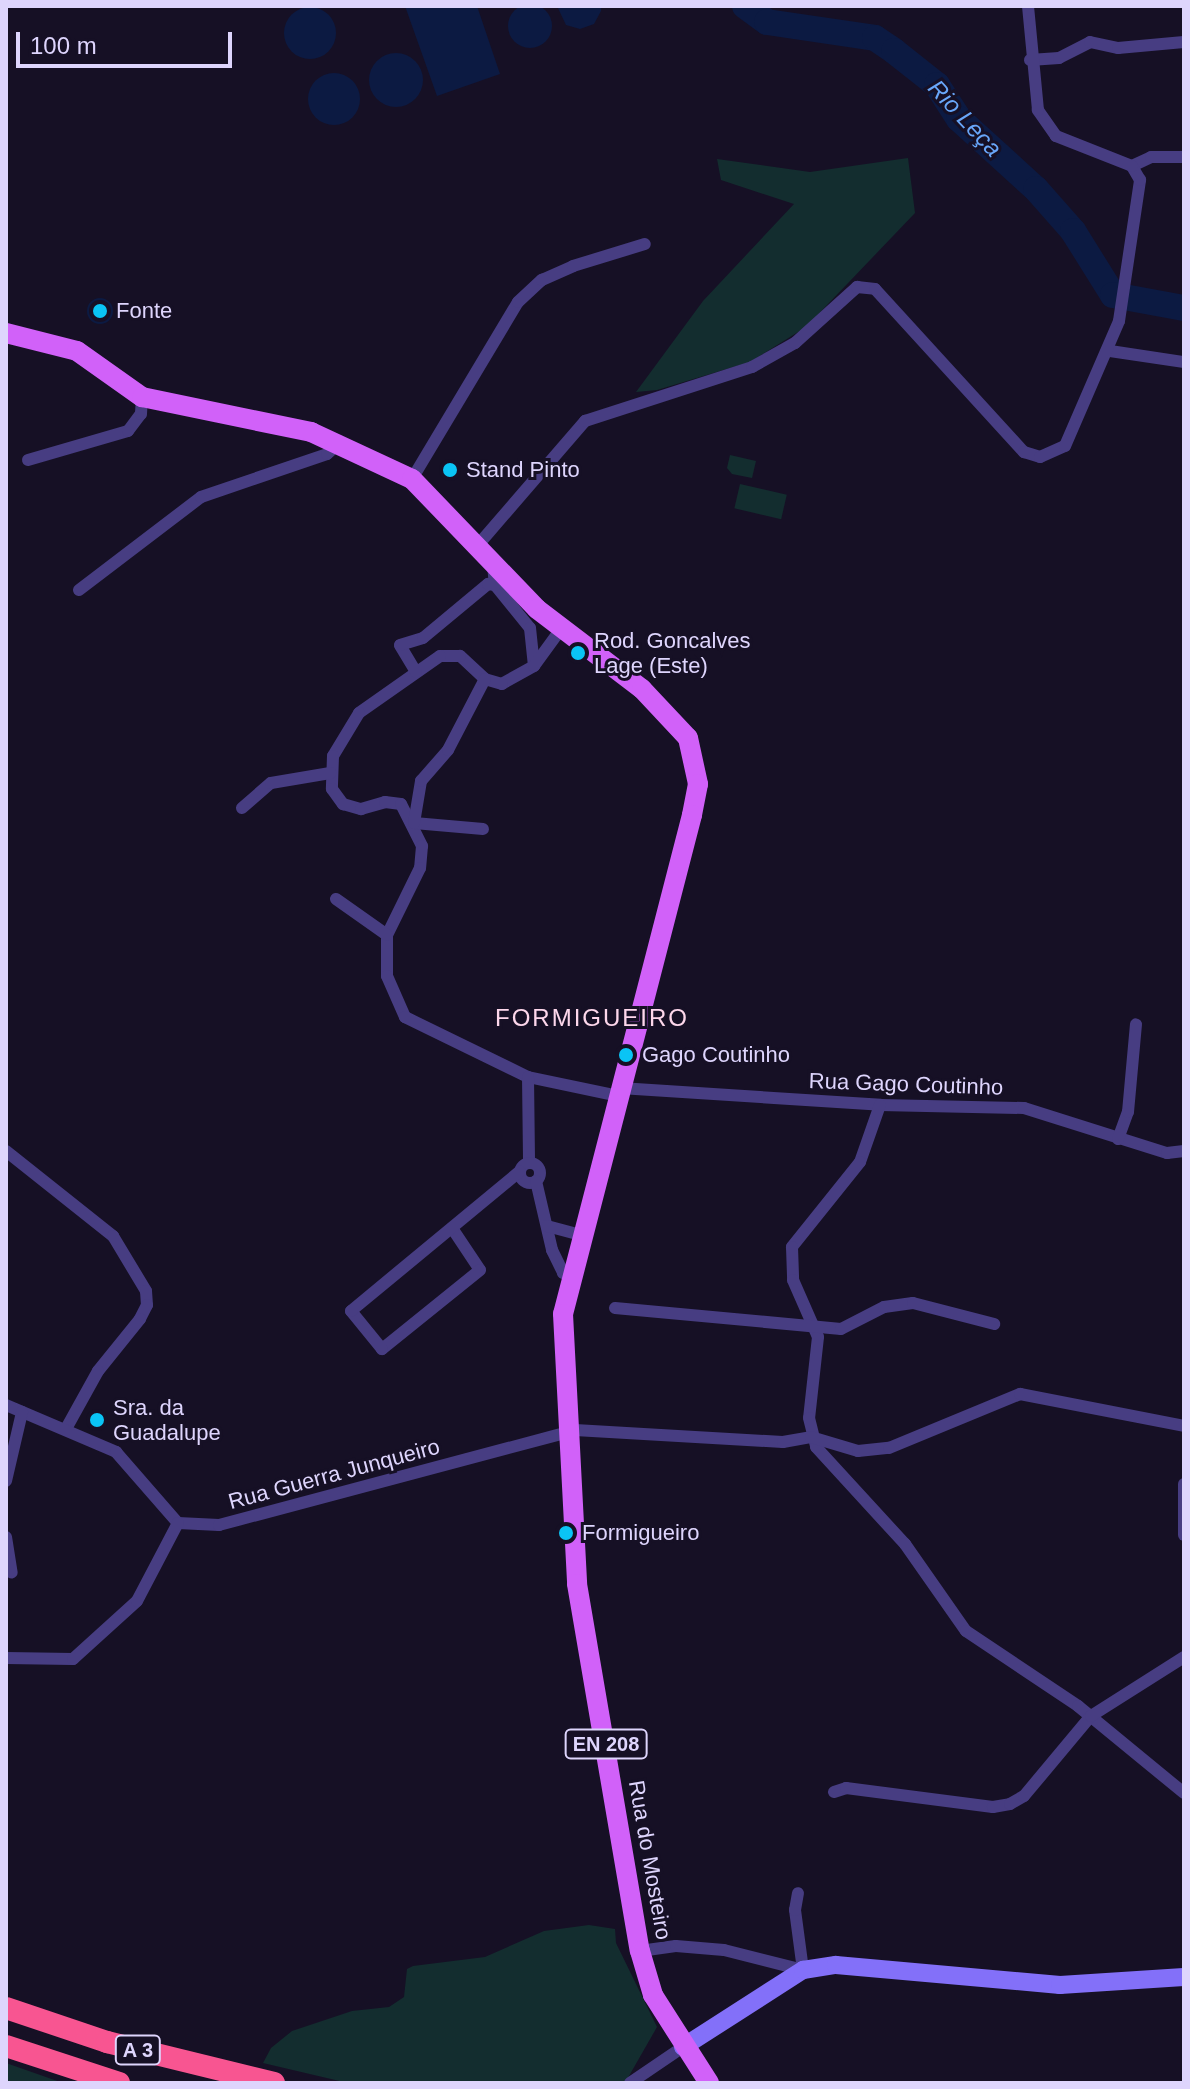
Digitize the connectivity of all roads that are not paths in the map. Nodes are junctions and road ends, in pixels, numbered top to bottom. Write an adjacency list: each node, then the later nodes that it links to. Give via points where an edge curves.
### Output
1 (1028, 6): 3 (street)
2 (1184, 42): 3 (street, via 1118,48 1090,42 1059,58)
3 (1030, 60): 5 (street, via 1038,110 1056,136)
4 (1184, 157): 5 (street, via 1151,157)
5 (1132, 166): 8 (street, via 1140,180)
6 (645, 244): 13 (street, via 542,280 518,302)
7 (6, 333): 10 (main road, EN 208, via 77,351)
8 (1110, 351): 9 (street); 14 (street, via 1070,439 1048,455 1031,456 875,289 857,287 795,343 752,367 585,421)
9 (1184, 362)
10 (142, 397): 11 (main road, EN 208, via 291,426); 12 (street, via 141,414 128,431)
11 (338, 444): 13 (main road, EN 208); 17 (street, via 327,454 201,497)
12 (28, 460)
13 (412, 479): 14 (main road, EN 208)
14 (478, 545): 15 (main road, EN 208)
15 (493, 562): 16 (street); 18 (main road, EN 208)
16 (495, 585): 19 (street, via 530,628); 20 (street, via 488,584 423,638 400,645)
17 (79, 590)
18 (561, 629): 19 (street); 30 (main road, EN 208, via 673,718 696,760 692,815)
19 (534, 666): 21 (street, via 502,684)
20 (416, 672): 21 (street, via 450,653); 22 (street, via 359,713 343,736)
21 (485, 679): 24 (street, via 448,750 421,781)
22 (330, 773): 23 (street, via 271,783); 24 (street, via 336,799 343,804 361,809 392,801 401,804)
23 (242, 808)
24 (414, 823): 25 (street); 27 (street, via 423,860)
25 (483, 829)
26 (336, 899): 27 (street)
27 (387, 935): 29 (street, Rua Gago Coutinho, via 387,976 405,1017)
28 (1136, 1024): 32 (street, via 1128,1112)
29 (528, 1077): 30 (street, Rua Gago Coutinho); 35 (street)
30 (619, 1092): 31 (street, Rua Gago Coutinho); 38 (main road, EN 208)
31 (880, 1105): 32 (street, Rua Gago Coutinho, via 1024,1108); 42 (street, via 860,1162 792,1247 793,1280)
32 (1118, 1139): 34 (street, Rua Gago Coutinho, via 1167,1153)
33 (6, 1151): 46 (street, via 113,1236 146,1291 140,1319 98,1371)
34 (1184, 1151)
35 (525, 1167): 36 (street, via 526,1182 536,1181); 37 (street)
36 (547, 1226): 38 (street); 39 (street, via 552,1250 563,1273)
37 (452, 1228): 37 (street, via 351,1311 382,1349 480,1270)
38 (577, 1243): 39 (main road, Rua do Mosteiro / EN 208)
39 (570, 1275): 47 (main road, Rua do Mosteiro / EN 208, via 563,1314)
40 (615, 1308): 42 (street)
41 (994, 1324): 42 (street, via 913,1303 884,1307 841,1329)
42 (815, 1326): 48 (street)
43 (6, 1405): 44 (street)
44 (22, 1412): 46 (street); 49 (street)
45 (1184, 1426): 48 (street, via 1020,1394 889,1448 858,1451)
46 (67, 1427): 51 (street, via 116,1452)
47 (566, 1432): 48 (street, Rua Guerra Junqueiro, via 783,1442); 51 (street, Rua Guerra Junqueiro, via 219,1525); 61 (main road, Rua do Mosteiro / EN 208, via 577,1584)
48 (811, 1437): 57 (street, via 820,1455 853,1485 926,1571 966,1631)
49 (6, 1481)
50 (1184, 1484): 52 (street)
51 (178, 1523): 56 (street, via 137,1601 73,1659)
52 (1184, 1535)
53 (6, 1537): 54 (street)
54 (12, 1573)
55 (1184, 1657): 57 (street)
56 (6, 1658)
57 (1091, 1716): 58 (street, via 1024,1796 1010,1804 993,1807 875,1790); 59 (street)
58 (834, 1792)
59 (1184, 1793)
60 (798, 1893): 62 (street, via 795,1910)
61 (640, 1951): 62 (street, via 676,1946 724,1950); 66 (main road, Rua do Mosteiro / EN 208, via 653,1995)
62 (803, 1970): 63 (street, via 836,1965 1060,1985); 66 (street)
63 (1184, 1977)
64 (6, 2008): 68 (highway, A 3, via 107,2042)
65 (6, 2046): 67 (highway, A 3)
66 (683, 2047): 69 (street); 70 (main road, Rua do Mosteiro / EN 208)
67 (119, 2083)
68 (274, 2083)
69 (630, 2083)
70 (709, 2083)

